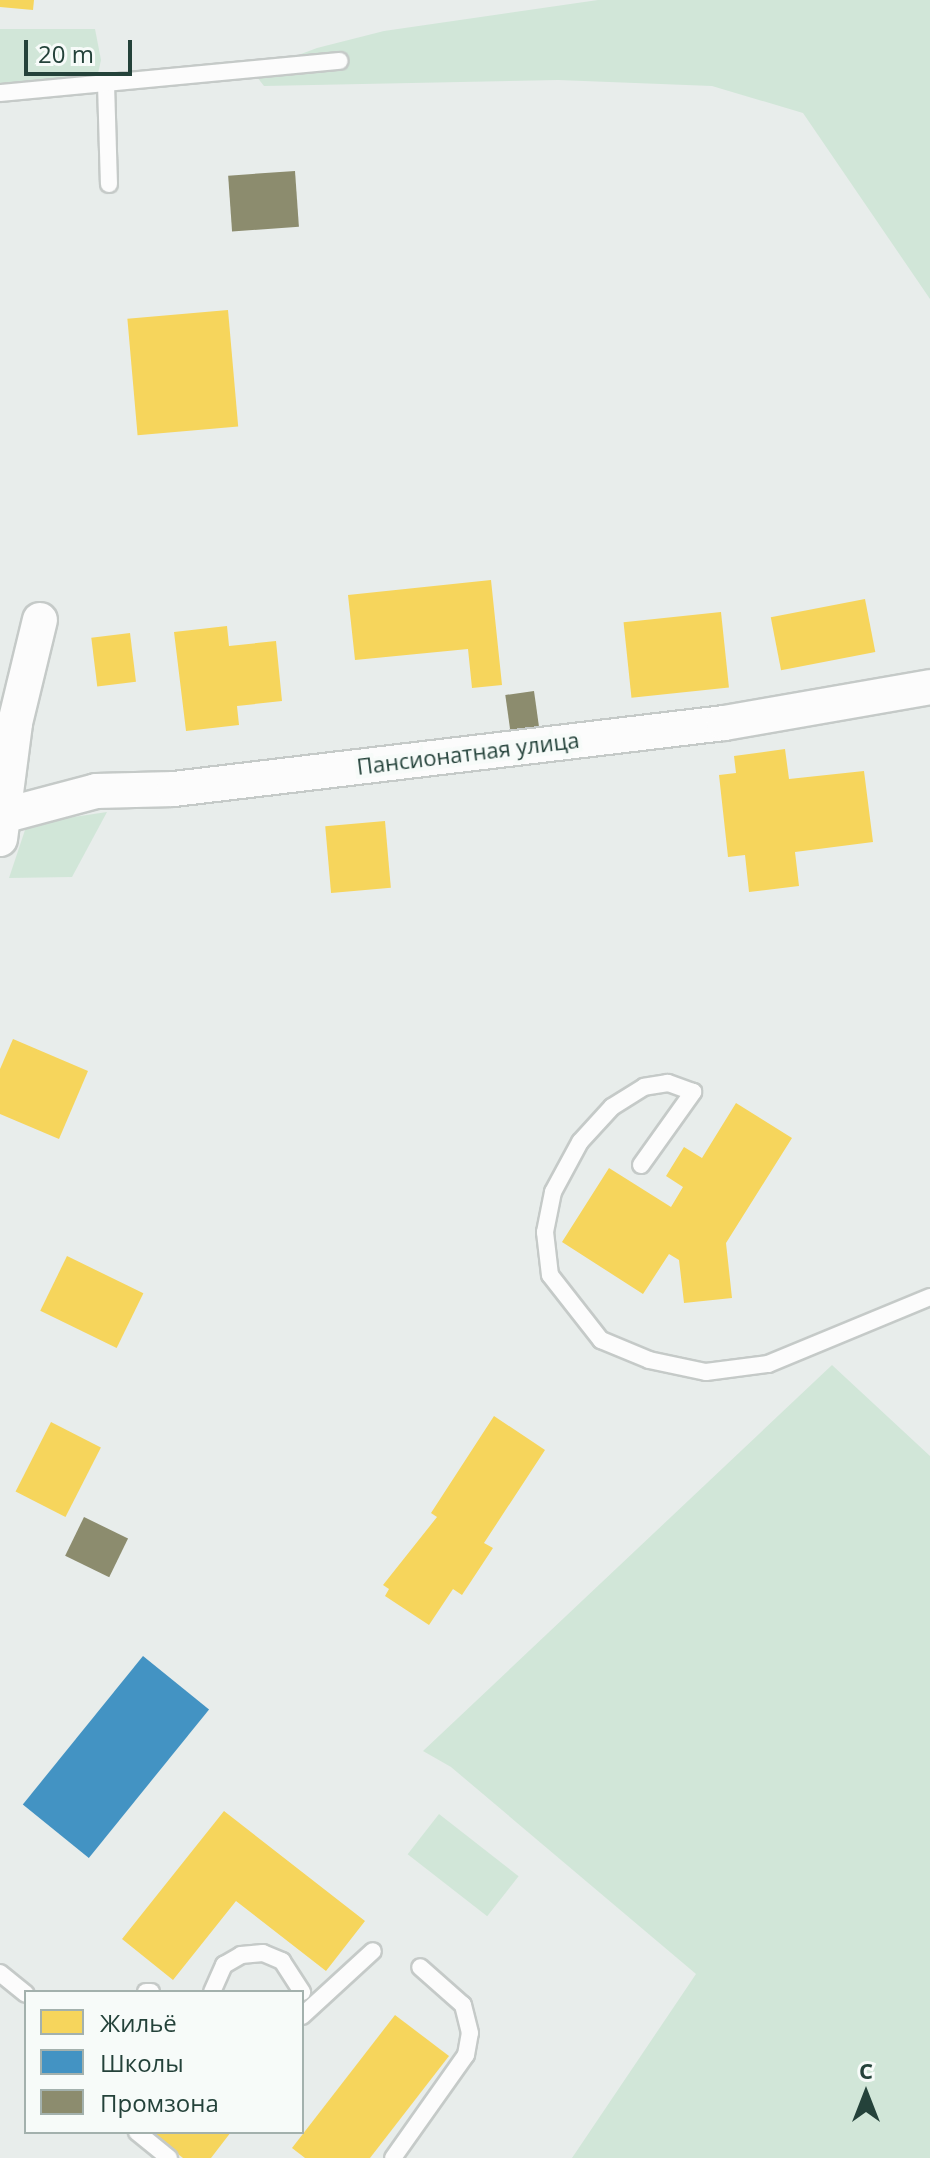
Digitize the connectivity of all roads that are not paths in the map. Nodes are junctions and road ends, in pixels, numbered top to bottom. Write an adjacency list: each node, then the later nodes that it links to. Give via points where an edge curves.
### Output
1 (339, 61): 2 (lane)
2 (106, 84): 3 (lane); 4 (lane)
3 (0, 93)
4 (109, 184)
5 (40, 620): 7 (street, Пансионатная улица, via 15,723)
6 (930, 687): 7 (street, Пансионатная улица, via 724,723 174,789 96,791)
7 (3, 827)
8 (641, 1165): 9 (lane, via 693,1092 668,1083 644,1087 612,1107 580,1142 553,1192 545,1232 550,1275 601,1340 649,1360 706,1372 768,1364)
9 (930, 1297)
10 (373, 1951): 16 (lane)
11 (420, 1967): 19 (lane, via 463,2005 470,2033 466,2055)
12 (0, 1973): 15 (lane)
13 (213, 1990): 14 (lane, via 224,1965 241,1955 263,1953 282,1961)
14 (301, 1990)
15 (24, 1992)
16 (304, 2014)
17 (139, 2134): 18 (lane)
18 (169, 2158)
19 (393, 2158)

